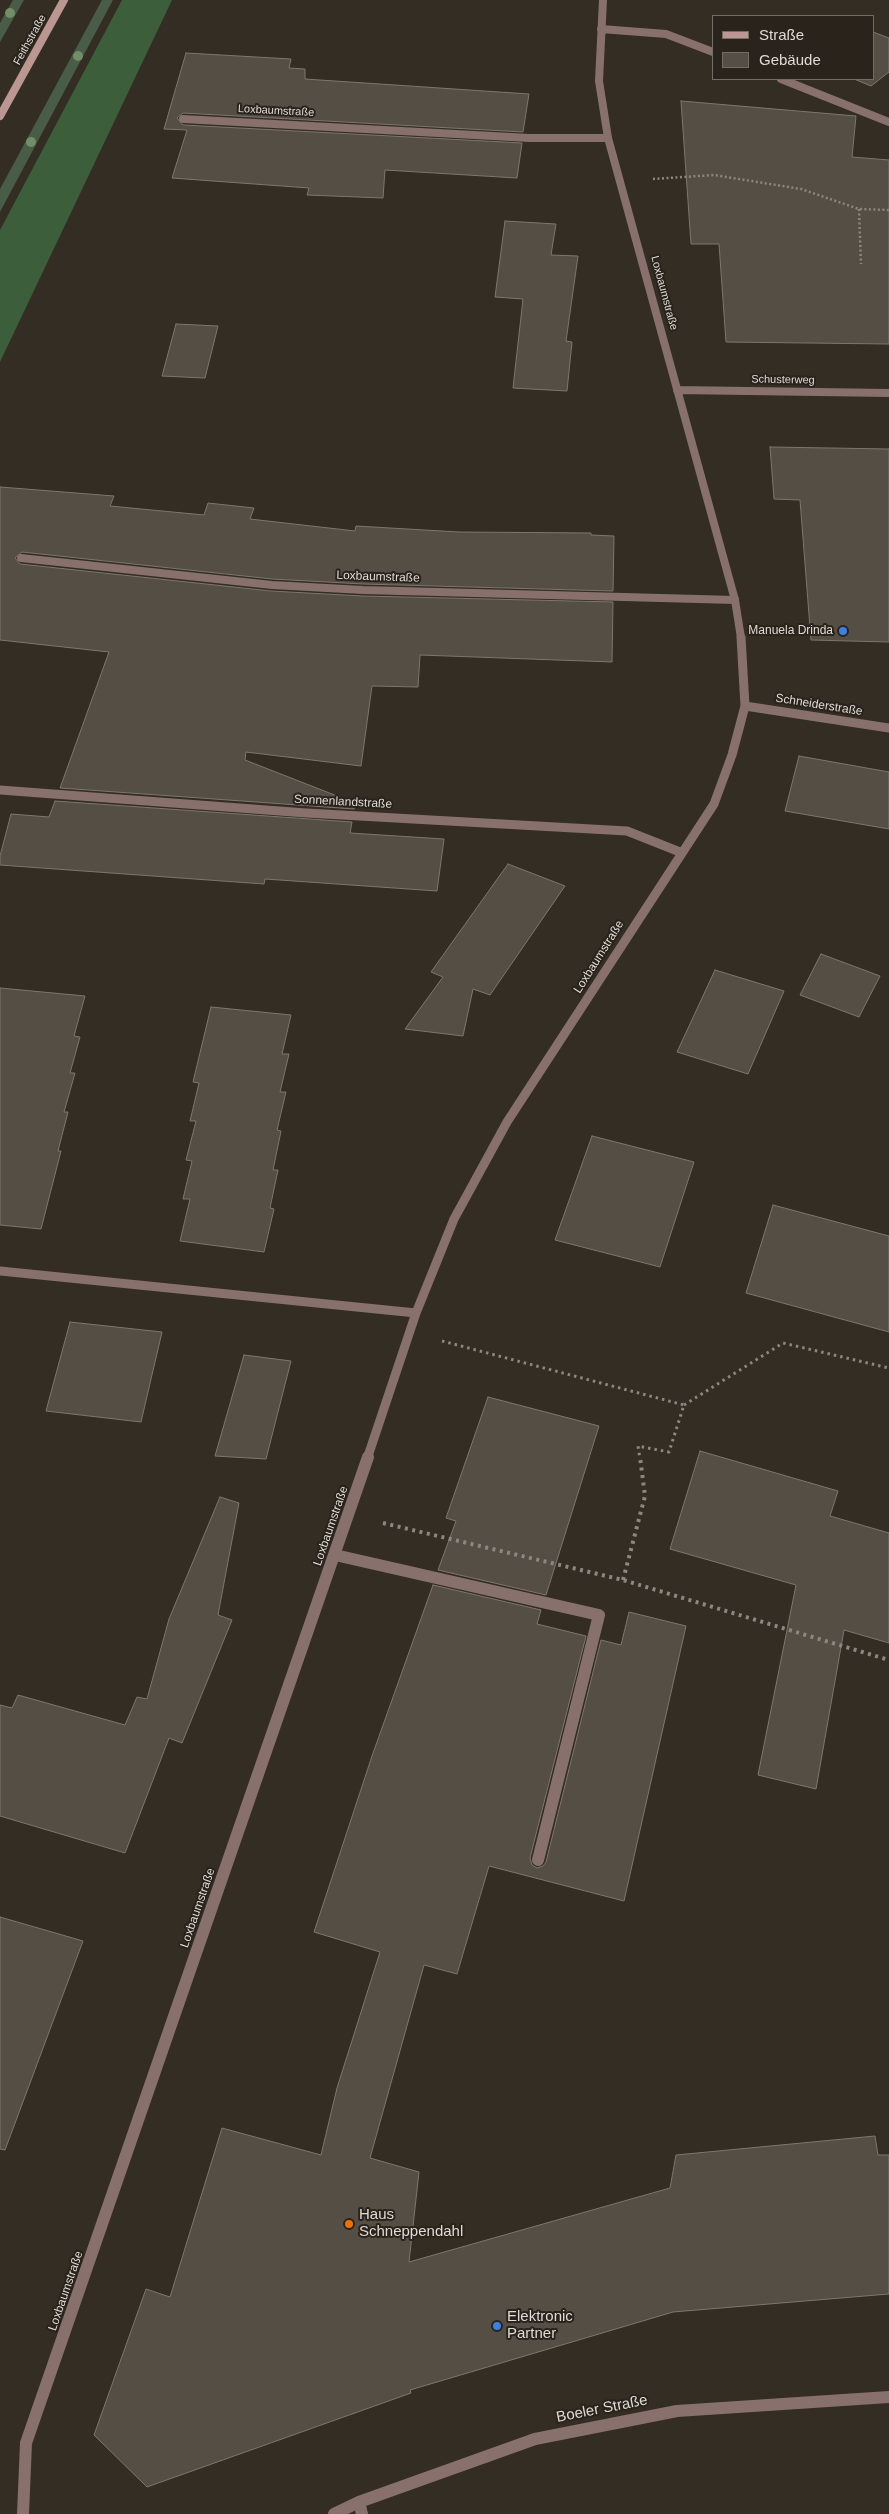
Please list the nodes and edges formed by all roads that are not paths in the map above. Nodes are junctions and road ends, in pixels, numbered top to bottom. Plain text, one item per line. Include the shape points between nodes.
1 (64, 0) edge
2 (603, 0) edge
3 (602, 29) junction
4 (712, 52) edge
5 (784, 80) edge
6 (0, 116) edge
7 (183, 119) dead end
8 (889, 122) edge
9 (608, 138) junction
10 (677, 390) junction
11 (889, 393) edge
12 (21, 558) dead end
13 (735, 600) junction
14 (744, 706) junction
15 (889, 728) edge
16 (0, 790) edge
17 (680, 852) junction
18 (0, 1271) edge
19 (416, 1313) junction
20 (335, 1555) junction
21 (538, 1860) dead end
22 (889, 2397) edge
23 (361, 2508) edge
24 (23, 2514) edge
25 (334, 2514) edge

1 - 6 main road, Feithstraße
2 - 3 street, Loxbaumstraße
3 - 4 street via 666,34
3 - 9 street, Loxbaumstraße via 599,81
5 - 8 street
7 - 9 street, Loxbaumstraße via 529,138
9 - 10 street, Loxbaumstraße
10 - 11 street, Schusterweg
10 - 13 street, Loxbaumstraße
12 - 13 street, Loxbaumstraße via 272,584 372,590
13 - 14 street, Loxbaumstraße via 742,644
14 - 15 street, Schneiderstraße
14 - 17 street, Loxbaumstraße via 732,755 714,804
16 - 17 street, Sonnenlandstraße via 306,813 627,831
17 - 19 street, Loxbaumstraße via 507,1122 454,1219
18 - 19 street
19 - 20 street, Loxbaumstraße
20 - 21 street via 599,1615
20 - 24 street, Loxbaumstraße via 26,2443
22 - 23 street, Boeler Straße via 668,2413 536,2440
23 - 25 street, Boeler Straße

